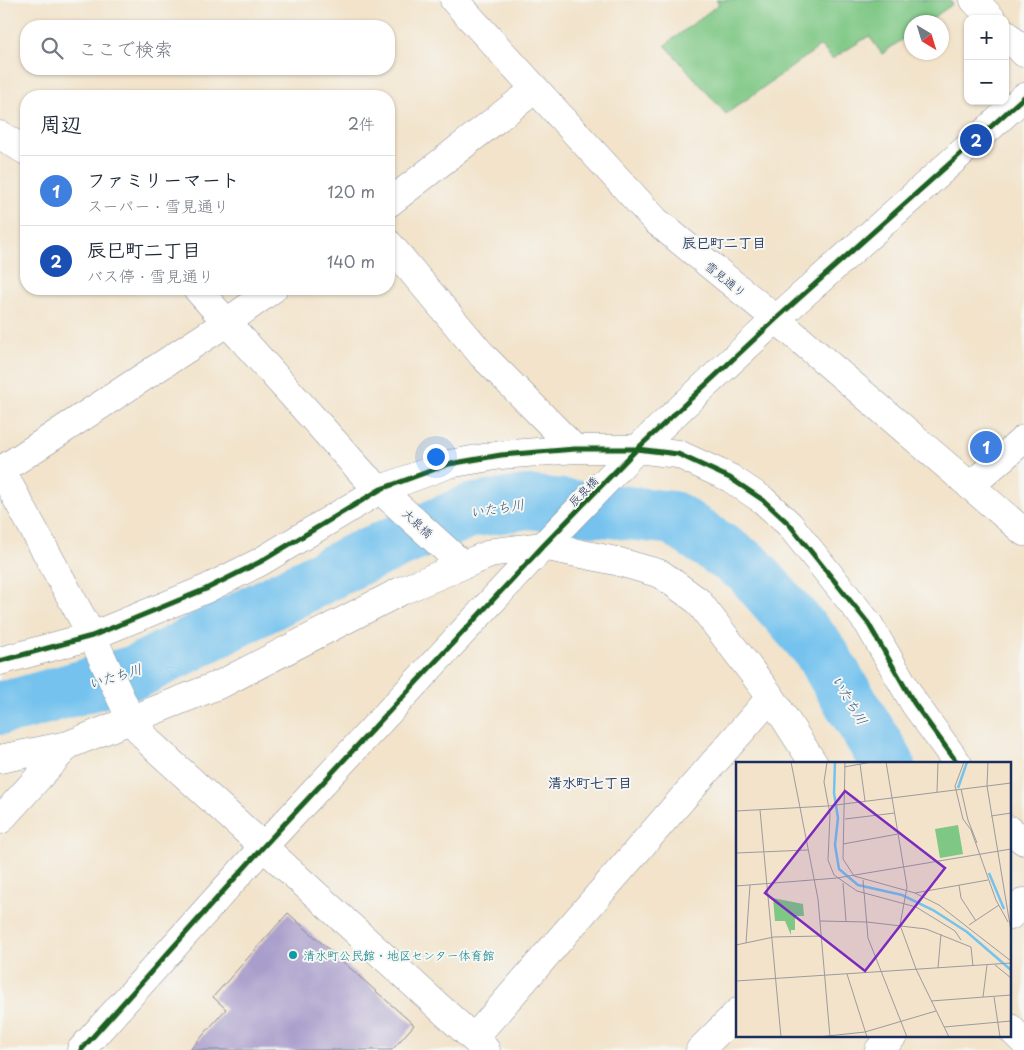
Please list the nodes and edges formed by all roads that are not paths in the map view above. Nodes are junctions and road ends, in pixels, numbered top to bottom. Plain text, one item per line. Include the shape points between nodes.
1 (455, 0) edge
2 (974, 0) edge
3 (988, 15) edge
4 (1009, 37) edge
5 (1024, 53) edge
6 (534, 90) junction
7 (1024, 97) edge
8 (0, 135) edge
9 (20, 148) edge
10 (395, 198) edge
11 (395, 251) edge
12 (202, 295) edge
13 (264, 295) edge
14 (776, 319) junction
15 (226, 322) junction
16 (1024, 439) edge
17 (575, 449) junction
18 (637, 449) junction
19 (1, 469) edge
20 (970, 486) junction
21 (382, 489) junction
22 (1024, 532) edge
23 (543, 546) junction
24 (459, 561) junction
25 (92, 636) junction
26 (0, 661) edge
27 (771, 697) junction
28 (128, 713) junction
29 (68, 745) junction
30 (0, 759) edge
31 (813, 762) edge
32 (957, 762) edge
33 (0, 820) edge
34 (1012, 832) edge
35 (1024, 841) edge
36 (264, 847) junction
37 (1024, 902) edge
38 (1012, 914) edge
39 (736, 1014) edge
40 (1012, 1030) edge
41 (891, 1038) edge
42 (1024, 1042) edge
43 (480, 1044) edge
44 (81, 1050) edge
45 (700, 1050) edge
46 (879, 1050) edge

1 - 6 street, 雪見通り
2 - 3 street
4 - 5 street
6 - 10 street
6 - 14 street, 雪見通り via 656,221
7 - 14 street, 辰泉橋
8 - 9 street
11 - 17 street via 483,356
12 - 15 street, 大泉橋
13 - 15 street
14 - 18 street, 辰泉橋
14 - 20 street, 雪見通り
15 - 19 street
15 - 21 street, 大泉橋 via 365,476
16 - 20 street
17 - 18 street
17 - 21 street via 501,455 449,464
18 - 23 street, 辰泉橋
18 - 32 street via 678,454 730,478 763,500 789,524 868,623 914,703
19 - 25 street
20 - 22 street, 雪見通り
21 - 24 street, 大泉橋
21 - 25 street via 260,562 214,585
23 - 24 street via 495,552
23 - 27 street via 661,574 698,601
23 - 36 street, 辰泉橋
24 - 28 street via 223,683
25 - 26 street
25 - 28 street
27 - 31 street
27 - 43 street
28 - 29 street
28 - 36 street via 151,744
29 - 30 street
29 - 33 street
34 - 35 street
36 - 43 street
36 - 44 street, 辰泉橋
37 - 38 street
39 - 45 street
40 - 42 street
41 - 46 street

